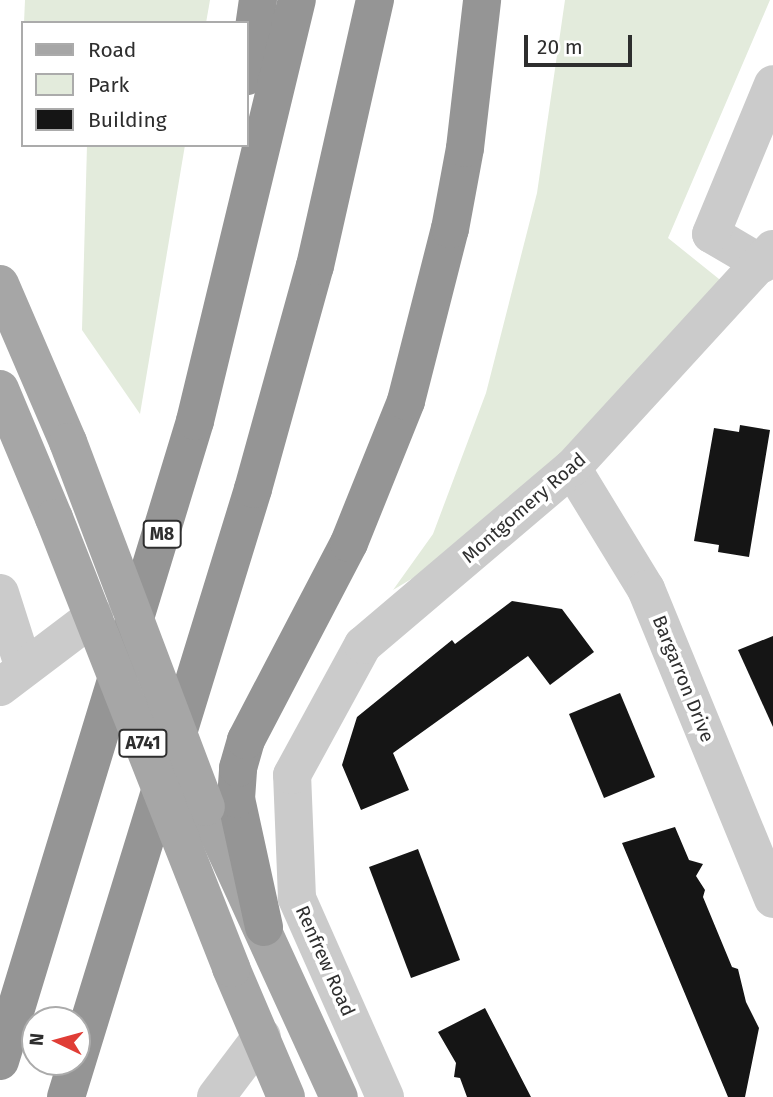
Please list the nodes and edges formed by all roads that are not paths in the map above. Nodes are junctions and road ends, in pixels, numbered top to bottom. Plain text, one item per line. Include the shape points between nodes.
1 (258, 0) edge
2 (297, 0) edge
3 (375, 0) edge
4 (482, 0) edge
5 (248, 69) edge
6 (773, 84) edge
7 (236, 147) edge
8 (767, 257) edge
9 (0, 284) edge
10 (0, 389) edge
11 (195, 421) junction
12 (572, 468) junction
13 (0, 593) edge
14 (94, 616) junction
15 (12, 678) edge
16 (292, 775) joint
17 (773, 899) edge
18 (264, 927) junction
19 (262, 1035) junction
20 (0, 1060) edge
21 (66, 1097) edge
22 (216, 1097) edge
23 (286, 1097) edge
24 (339, 1097) edge
25 (385, 1097) edge

1 - 5 highway
2 - 11 highway, M8
3 - 21 highway via 315,266 253,489
4 - 18 highway via 465,148 450,229 406,401 349,543 246,740 238,768 236,799
6 - 8 street via 711,234
7 - 11 highway
8 - 12 street, Montgomery Road
9 - 18 main road, A741, bridge via 68,442 206,807
10 - 14 main road, A741, bridge
11 - 20 highway, M8
12 - 16 street, Montgomery Road via 363,645
12 - 17 street, Bargarron Drive via 646,589
13 - 15 street
14 - 15 street
14 - 19 main road, A741, bridge via 231,968
16 - 25 street, Renfrew Road via 297,898
18 - 24 main road, A741
19 - 22 street
19 - 23 main road, A741

